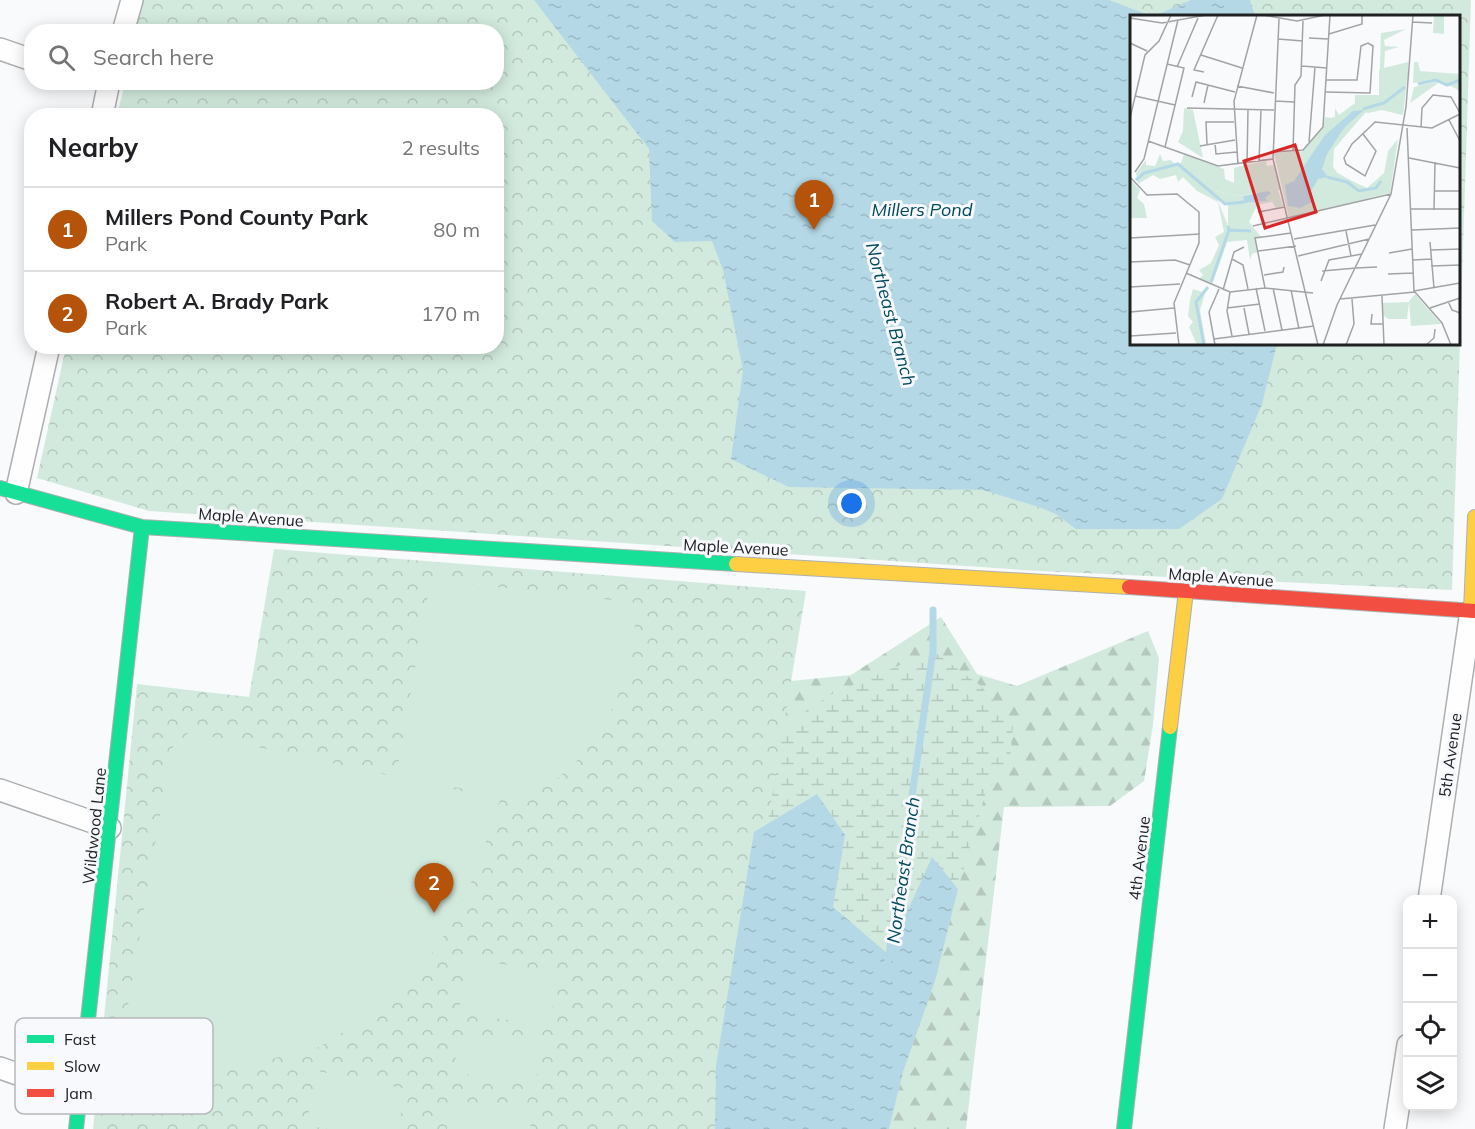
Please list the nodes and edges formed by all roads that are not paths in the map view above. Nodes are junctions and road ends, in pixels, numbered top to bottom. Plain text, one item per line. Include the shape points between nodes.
1 (132, 0) edge
2 (125, 24) edge
3 (0, 49) edge
4 (24, 57) edge
5 (105, 90) edge
6 (103, 108) edge
7 (47, 354) edge
8 (8, 490) edge
9 (1475, 517) edge
10 (142, 527) junction
11 (1186, 591) junction
12 (1473, 611) edge
13 (0, 790) edge
14 (110, 828) junction
15 (1430, 895) edge
16 (89, 1018) edge
17 (1405, 1057) edge
18 (0, 1068) edge
19 (15, 1073) edge
20 (78, 1114) edge
21 (76, 1129) edge
22 (1124, 1129) edge
23 (1395, 1129) edge

1 - 2 street
3 - 4 street
5 - 6 street
7 - 8 street
8 - 10 main road, Maple Avenue
9 - 12 main road
10 - 11 main road, Maple Avenue
10 - 14 main road, Wildwood Lane
11 - 12 main road, Maple Avenue
11 - 22 main road, 4th Avenue
12 - 15 street, 5th Avenue
13 - 14 street
14 - 16 main road, Wildwood Lane
17 - 23 street
18 - 19 street
20 - 21 main road, Wildwood Lane

